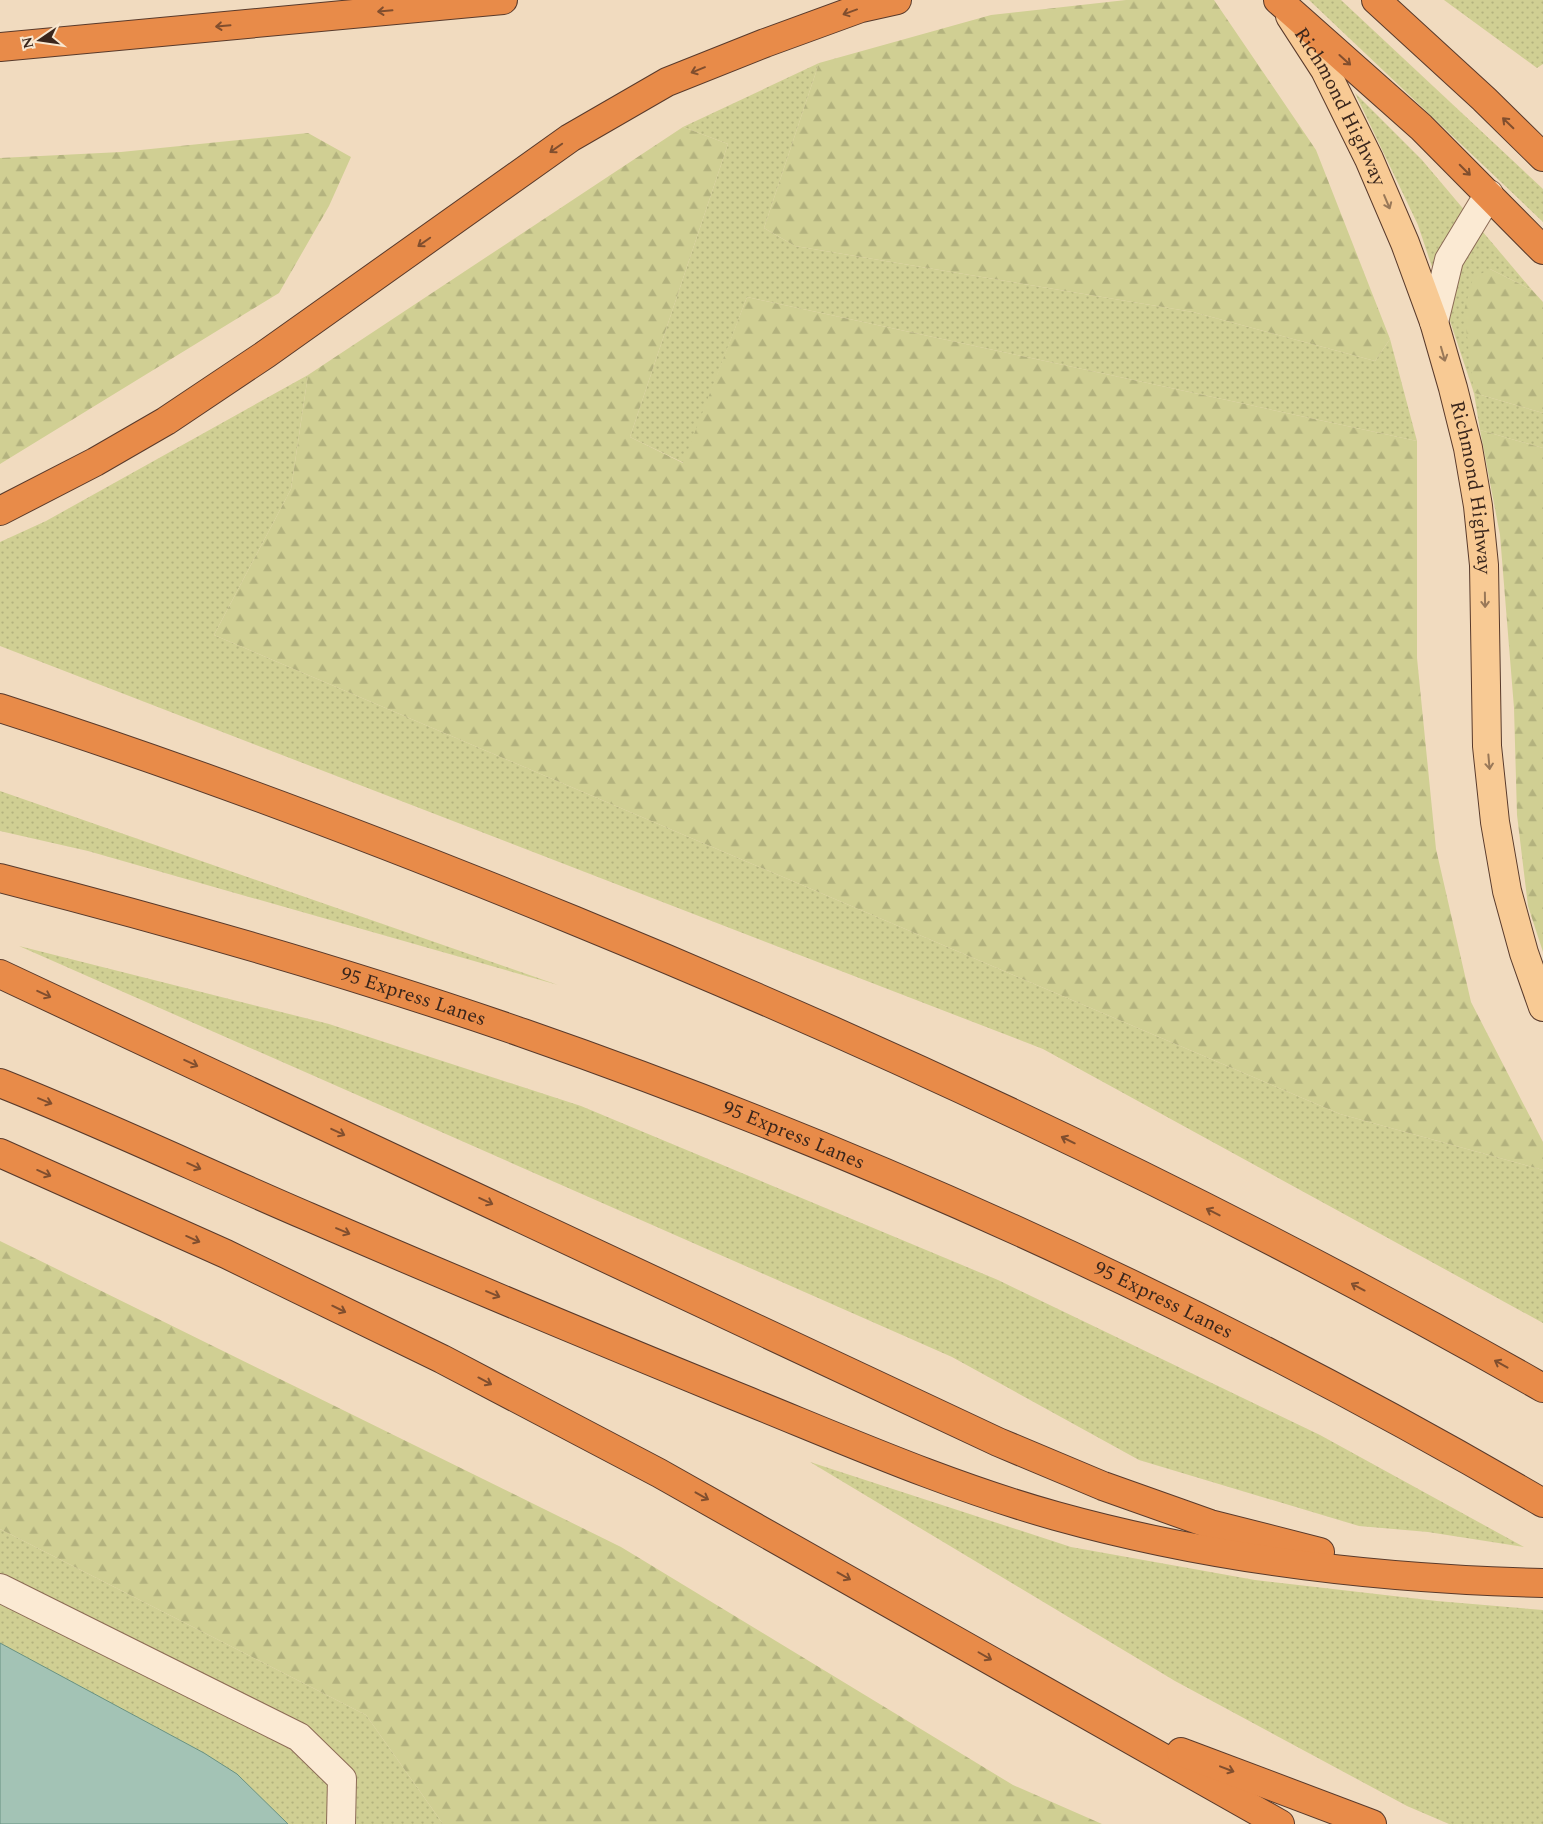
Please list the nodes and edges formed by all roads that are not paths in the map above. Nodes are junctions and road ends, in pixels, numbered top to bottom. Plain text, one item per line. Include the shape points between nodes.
1 (503, 0) edge
2 (897, 0) edge
3 (1376, 0) edge
4 (1280, 2) edge
5 (0, 47) edge
6 (1543, 157) edge
7 (1489, 194) junction
8 (1543, 250) edge
9 (1434, 322) junction
10 (0, 511) edge
11 (0, 708) edge
12 (0, 878) edge
13 (0, 974) edge
14 (1543, 1007) edge
15 (0, 1083) edge
16 (0, 1153) edge
17 (1543, 1388) edge
18 (1541, 1502) edge
19 (1494, 1582) junction
20 (1543, 1583) edge
21 (0, 1588) edge
22 (1100, 1721) junction
23 (341, 1824) edge
24 (1280, 1824) edge
25 (1372, 1824) edge

1 -> 5 highway
2 -> 10 highway via 861,8 666,82 570,138 166,421
6 -> 3 highway
4 -> 7 highway via 1421,127
4 -> 9 main road, Richmond Highway via 1325,70 1369,159
7 - 8 highway
7 - 9 lane via 1449,260
9 -> 14 main road, Richmond Highway via 1466,440 1478,506 1484,565 1487,746 1494,822 1507,891
17 -> 11 highway via 1345,1280 1162,1186 909,1065 693,969 472,879 245,793
12 - 18 highway, 95 Express Lanes via 156,918 314,964 523,1033 757,1120 1004,1224 1163,1299 1315,1376
13 -> 19 highway via 998,1442 1103,1486 1210,1524 1326,1553
15 -> 19 highway via 629,1352 894,1462 971,1490 1152,1539 1247,1557 1367,1574
16 -> 22 highway via 226,1254 442,1359 660,1473
19 - 20 highway
21 - 23 lane via 299,1737 342,1779
22 - 24 highway
22 -> 25 highway

